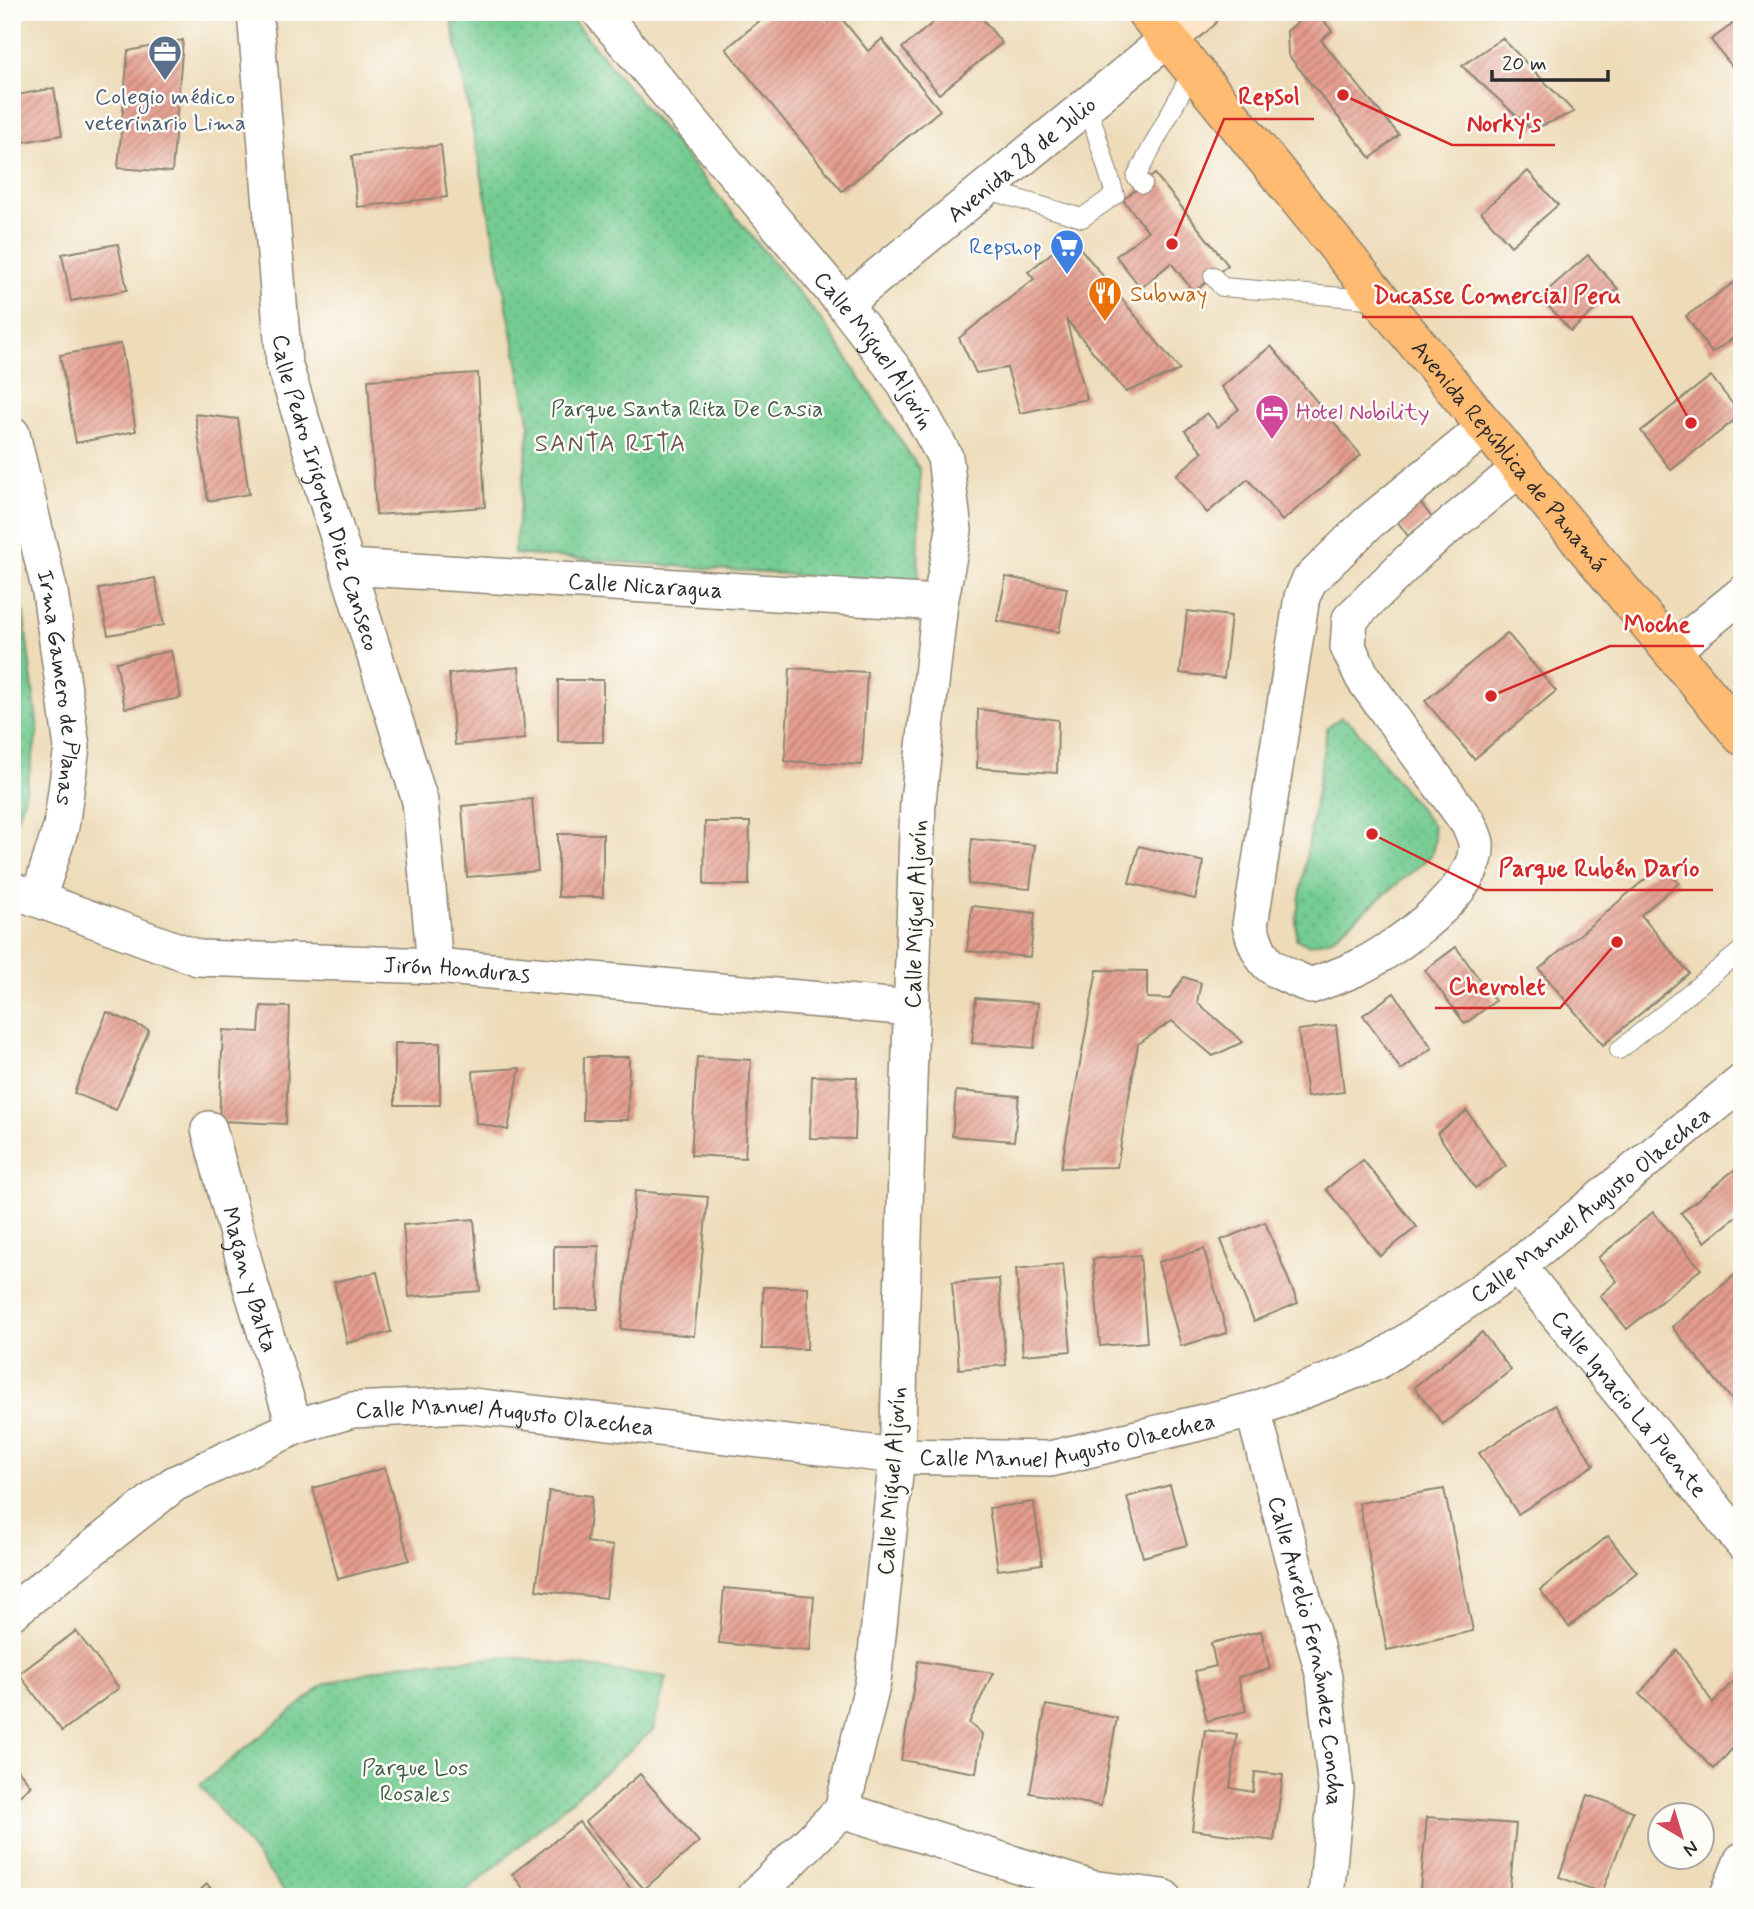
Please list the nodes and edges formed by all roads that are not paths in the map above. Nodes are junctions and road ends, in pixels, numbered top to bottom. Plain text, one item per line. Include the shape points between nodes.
1 (255, 12) edge
2 (600, 12) edge
3 (1199, 12) edge
4 (1157, 26) edge
5 (1193, 70) junction
6 (1087, 103) junction
7 (985, 189) junction
8 (1115, 195) junction
9 (1213, 276) dead end
10 (1381, 300) junction
11 (844, 304) junction
12 (1487, 426) junction
13 (12, 434) edge
14 (1520, 468) junction
15 (348, 567) junction
16 (1309, 581) junction
17 (1742, 594) edge
18 (940, 603) junction
19 (1350, 619) junction
20 (1672, 651) junction
21 (1742, 736) edge
22 (25, 894) edge
23 (1742, 950) edge
24 (435, 966) junction
25 (912, 1008) junction
26 (1619, 1049) dead end
27 (1742, 1082) edge
28 (209, 1129) dead end
29 (1518, 1266) junction
30 (1253, 1410) junction
31 (295, 1427) junction
32 (897, 1457) junction
33 (1742, 1542) edge
34 (12, 1612) edge
35 (842, 1810) junction
36 (1742, 1860) edge
37 (754, 1897) edge
38 (1163, 1897) edge
39 (1326, 1897) edge
40 (1727, 1897) edge

1 - 15 street, Calle Pedro Irigoyen Diez Canseco via 284,363
2 - 11 street, Calle Miguel Aljovín
3 - 4 main road, Avenida 28 de Julio
4 - 5 main road, Avenida República de Panamá
4 - 6 street, Avenida 28 de Julio
5 - 8 lane via 1139,181
5 - 10 main road, Avenida República de Panamá
6 - 7 street, Avenida 28 de Julio
6 - 8 lane
7 - 8 lane via 1082,218
7 - 11 street, Avenida 28 de Julio
9 - 10 lane via 1222,287
10 - 12 main road, Avenida República de Panamá
11 - 18 street, Calle Miguel Aljovín via 903,381 944,457 954,530
12 - 14 main road, Avenida República de Panamá
12 - 16 street via 1368,523
13 - 22 street, Irma Gamero de Planas via 50,592 72,747 61,827
14 - 19 street via 1421,549
14 - 20 main road, Avenida República de Panamá
15 - 18 street, Calle Nicaragua
15 - 24 street, Calle Pedro Irigoyen Diez Canseco via 420,801
16 - 19 street
16 - 19 street via 1302,597 1250,925 1268,966 1311,985 1356,969 1399,943 1448,902 1474,864 1476,843 1468,823 1363,677 1348,647
17 - 20 street
18 - 25 street, Calle Miguel Aljovín via 918,801
20 - 21 main road, Avenida República de Panamá
22 - 24 street, Jirón Honduras via 198,958
23 - 26 lane
24 - 25 street, Jirón Honduras
25 - 32 street, Calle Miguel Aljovín
27 - 29 street, Calle Manuel Augusto Olaechea
28 - 31 street, Magan y Balta
29 - 30 street, Calle Manuel Augusto Olaechea via 1375,1363
29 - 33 street, Calle Ignacio La Puente
30 - 32 street, Calle Manuel Augusto Olaechea via 1051,1459
30 - 39 street, Calle Aurelio Fernández Concha via 1324,1677 1336,1790
31 - 32 street, Calle Manuel Augusto Olaechea via 352,1410 464,1405
31 - 34 street, Calle Manuel Augusto Olaechea via 174,1484
32 - 35 street, Calle Miguel Aljovín via 873,1682
35 - 37 street
35 - 38 street via 1091,1888
36 - 40 street

